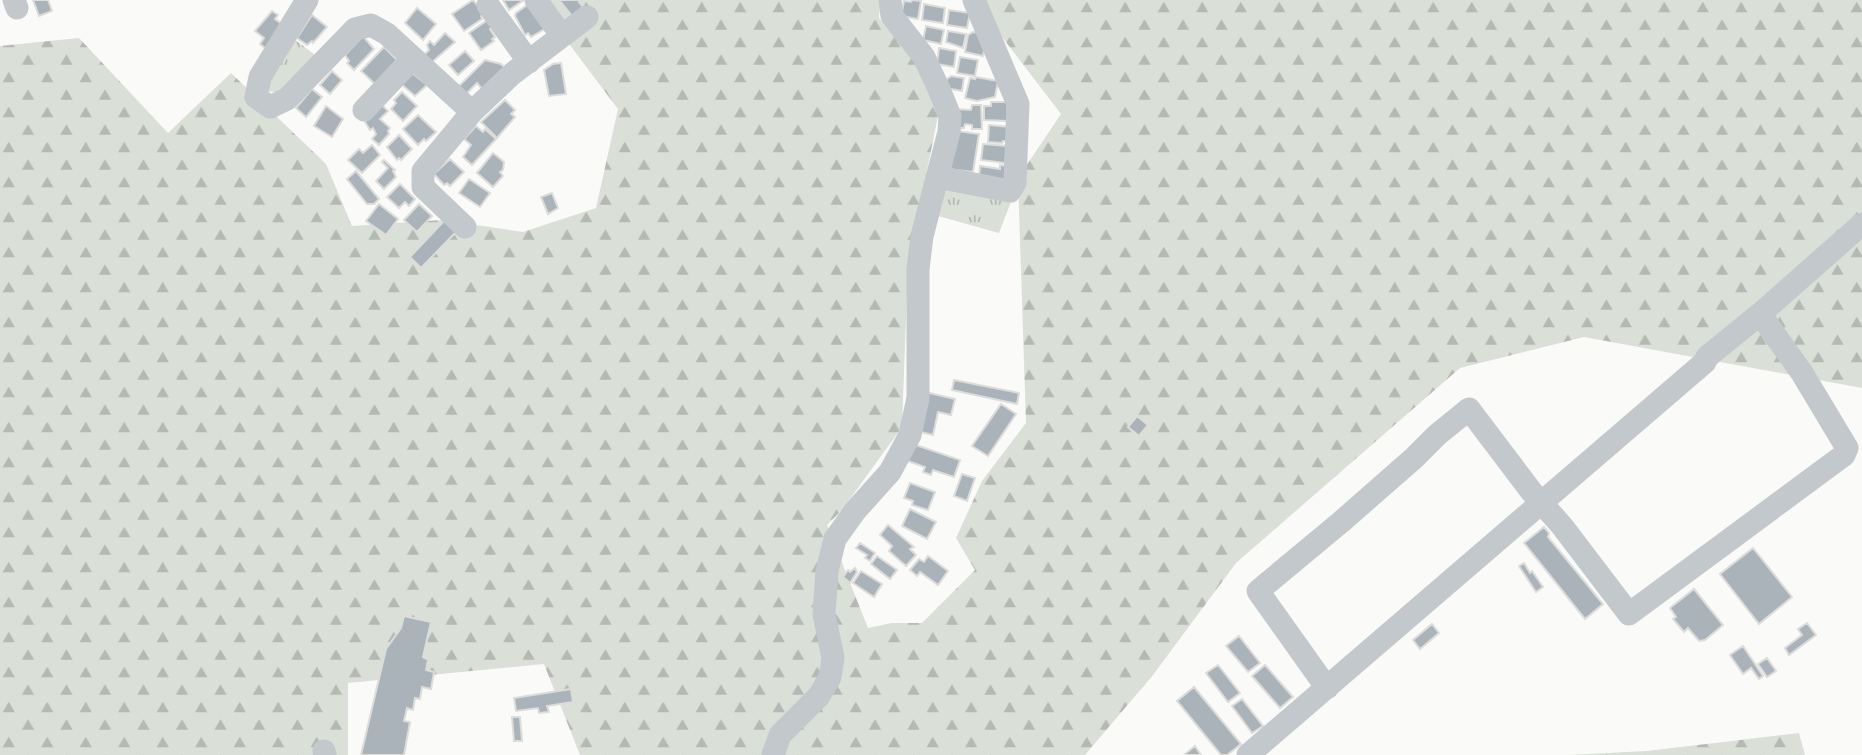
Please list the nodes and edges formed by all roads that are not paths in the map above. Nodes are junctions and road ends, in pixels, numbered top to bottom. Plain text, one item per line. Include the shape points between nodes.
1 (307, 0) edge
2 (536, 0) edge
3 (890, 0) edge
4 (974, 0) edge
5 (488, 5) dead end
6 (587, 17) dead end
7 (562, 36) junction
8 (412, 59) junction
9 (528, 62) junction
10 (364, 110) dead end
11 (472, 113) junction
12 (937, 177) junction
13 (1862, 223) edge
14 (465, 227) dead end
15 (1760, 314) junction
16 (1541, 503) junction
17 (1327, 688) junction
18 (773, 755) edge
19 (1248, 755) edge

1 - 8 street via 260,77 256,97 270,107 287,99 355,29 371,26 387,34
2 - 7 street
3 - 12 street via 892,16 924,57 950,116
4 - 12 street via 1018,104 1015,183 1010,191
5 - 9 street
6 - 7 street
7 - 9 street
8 - 10 street
8 - 11 street
9 - 11 street
11 - 14 street via 423,171 423,187
12 - 18 street via 918,269 918,398 910,435 890,472 835,539 824,614 833,658 830,677 780,736
13 - 15 street
15 - 16 street
15 - 16 street via 1847,448 1844,455 1629,614
16 - 17 street
16 - 17 street via 1469,409 1437,435 1258,591
17 - 19 street

